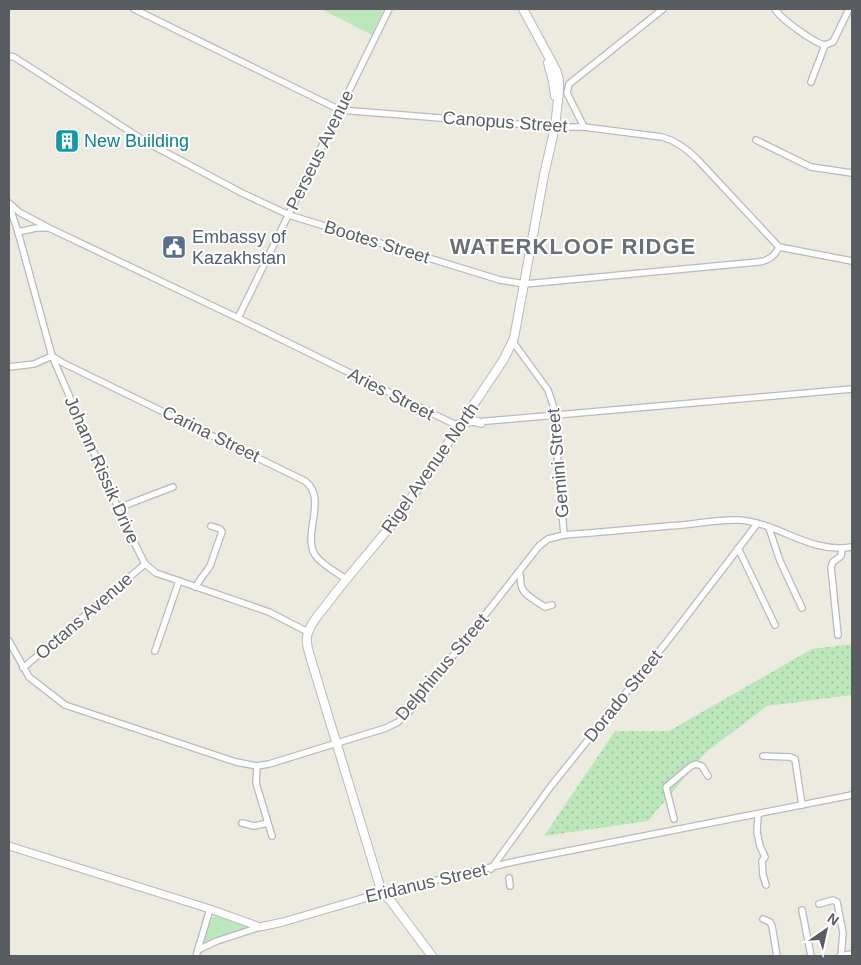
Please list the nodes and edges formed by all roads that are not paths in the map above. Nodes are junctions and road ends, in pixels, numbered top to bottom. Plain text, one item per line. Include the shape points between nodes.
1 (134, 9) edge
2 (389, 9) edge
3 (520, 9) edge
4 (524, 9) edge
5 (663, 9) edge
6 (775, 9) edge
7 (849, 9) edge
8 (826, 46) junction
9 (9, 56) edge
10 (811, 82) dead end
11 (340, 110) junction
12 (552, 126) junction
13 (584, 127) junction
14 (756, 140) dead end
15 (852, 173) edge
16 (9, 204) edge
17 (289, 215) junction
18 (49, 228) junction
19 (18, 232) junction
20 (779, 247) junction
21 (852, 261) edge
22 (525, 284) junction
23 (238, 318) junction
24 (512, 342) junction
25 (52, 356) junction
26 (9, 367) edge
27 (852, 389) edge
28 (470, 409) junction
29 (554, 416) junction
30 (481, 423) junction
31 (460, 425) junction
32 (173, 487) dead end
33 (118, 508) junction
34 (757, 524) junction
35 (211, 526) dead end
36 (769, 528) junction
37 (564, 535) junction
38 (852, 547) edge
39 (738, 548) junction
40 (842, 549) junction
41 (145, 564) junction
42 (519, 572) junction
43 (346, 579) junction
44 (179, 581) junction
45 (195, 587) junction
46 (552, 605) dead end
47 (802, 608) dead end
48 (775, 625) dead end
49 (308, 632) junction
50 (838, 635) dead end
51 (9, 641) edge
52 (155, 651) dead end
53 (23, 668) junction
54 (337, 744) junction
55 (763, 756) dead end
56 (257, 766) junction
57 (708, 776) dead end
58 (852, 795) edge
59 (802, 805) junction
60 (758, 815) junction
61 (242, 823) dead end
62 (268, 823) junction
63 (677, 830) junction
64 (272, 836) dead end
65 (9, 846) edge
66 (491, 868) junction
67 (509, 878) dead end
68 (766, 885) dead end
69 (510, 886) dead end
70 (382, 893) junction
71 (819, 904) dead end
72 (210, 909) junction
73 (802, 910) dead end
74 (763, 919) dead end
75 (260, 927) junction
76 (197, 953) edge
77 (852, 954) edge
78 (432, 956) edge
79 (777, 956) edge
80 (811, 956) edge
81 (840, 956) edge

1 - 11 street, Canopus Street
2 - 11 street, Perseus Avenue
3 - 12 main road, Rigel Avenue North via 551,72 555,95
4 - 12 main road, Rigel Avenue North via 559,80
5 - 13 street via 569,84 567,92
6 - 8 street via 815,42
7 - 8 street via 833,42
8 - 10 street
9 - 17 street, Bootes Street via 148,143
11 - 12 street, Canopus Street
11 - 17 street, Perseus Avenue
12 - 13 street, Canopus Street
12 - 22 main road, Rigel Avenue North
13 - 20 street, Canopus Street via 662,137 679,144
14 - 15 street via 811,167
16 - 18 street, Aries Street
16 - 19 street, Johann Rissik Drive
17 - 22 street, Bootes Street via 500,280
17 - 23 street, Perseus Avenue
18 - 19 street
18 - 23 street, Aries Street
19 - 25 street, Johann Rissik Drive
20 - 21 street
20 - 22 street, Bootes Street via 764,262
22 - 24 main road, Rigel Avenue North
23 - 31 street, Aries Street via 447,422
24 - 28 main road, Rigel Avenue North
24 - 29 street, Gemini Street via 548,390
25 - 26 street via 34,364
25 - 33 street, Johann Rissik Drive
25 - 43 street, Carina Street via 305,480 315,497 312,542 315,554
27 - 29 street, Aries Street
28 - 30 main road via 471,420
28 - 31 main road, Rigel Avenue North
29 - 30 street, Aries Street
29 - 37 street, Gemini Street
30 - 31 street, Aries Street
31 - 43 main road, Rigel Avenue North via 394,523
32 - 33 street
33 - 41 street, Johann Rissik Drive
34 - 36 street, Delphinus Street
34 - 37 street, Delphinus Street via 731,520
34 - 39 street, Dorado Street
35 - 45 street via 222,532 210,566
36 - 40 street, Delphinus Street via 812,545
36 - 47 street
37 - 42 street, Delphinus Street via 548,539 538,546
38 - 40 street, Delphinus Street
39 - 48 street
39 - 66 street, Dorado Street via 551,786
40 - 50 street via 839,558 831,564
41 - 44 street, Johann Rissik Drive via 156,573
41 - 53 street, Octans Avenue
42 - 46 street via 520,585 525,592 545,607
42 - 54 street, Delphinus Street via 404,718 392,726
43 - 49 main road, Rigel Avenue North
44 - 45 street, Johann Rissik Drive
44 - 52 street
45 - 49 street, Johann Rissik Drive via 269,612
49 - 54 main road via 310,656
51 - 53 street, Delphinus Street
53 - 56 street, Delphinus Street via 33,681 73,708
54 - 56 street, Delphinus Street
54 - 70 main road
55 - 59 street via 795,759
56 - 62 street via 256,784
57 - 63 street via 702,766 696,764 667,786
58 - 59 street, Eridanus Street
59 - 60 street, Eridanus Street
60 - 63 street, Eridanus Street
60 - 68 street via 757,832 765,857 762,861
61 - 62 street via 254,826
62 - 64 street
63 - 66 street, Eridanus Street
65 - 72 street
66 - 70 street, Eridanus Street
67 - 69 street
70 - 75 street, Eridanus Street
70 - 78 main road
71 - 81 street via 837,902 843,933
72 - 75 street
72 - 76 street
73 - 80 street
74 - 79 street via 772,926
75 - 76 street via 218,941
77 - 81 street

